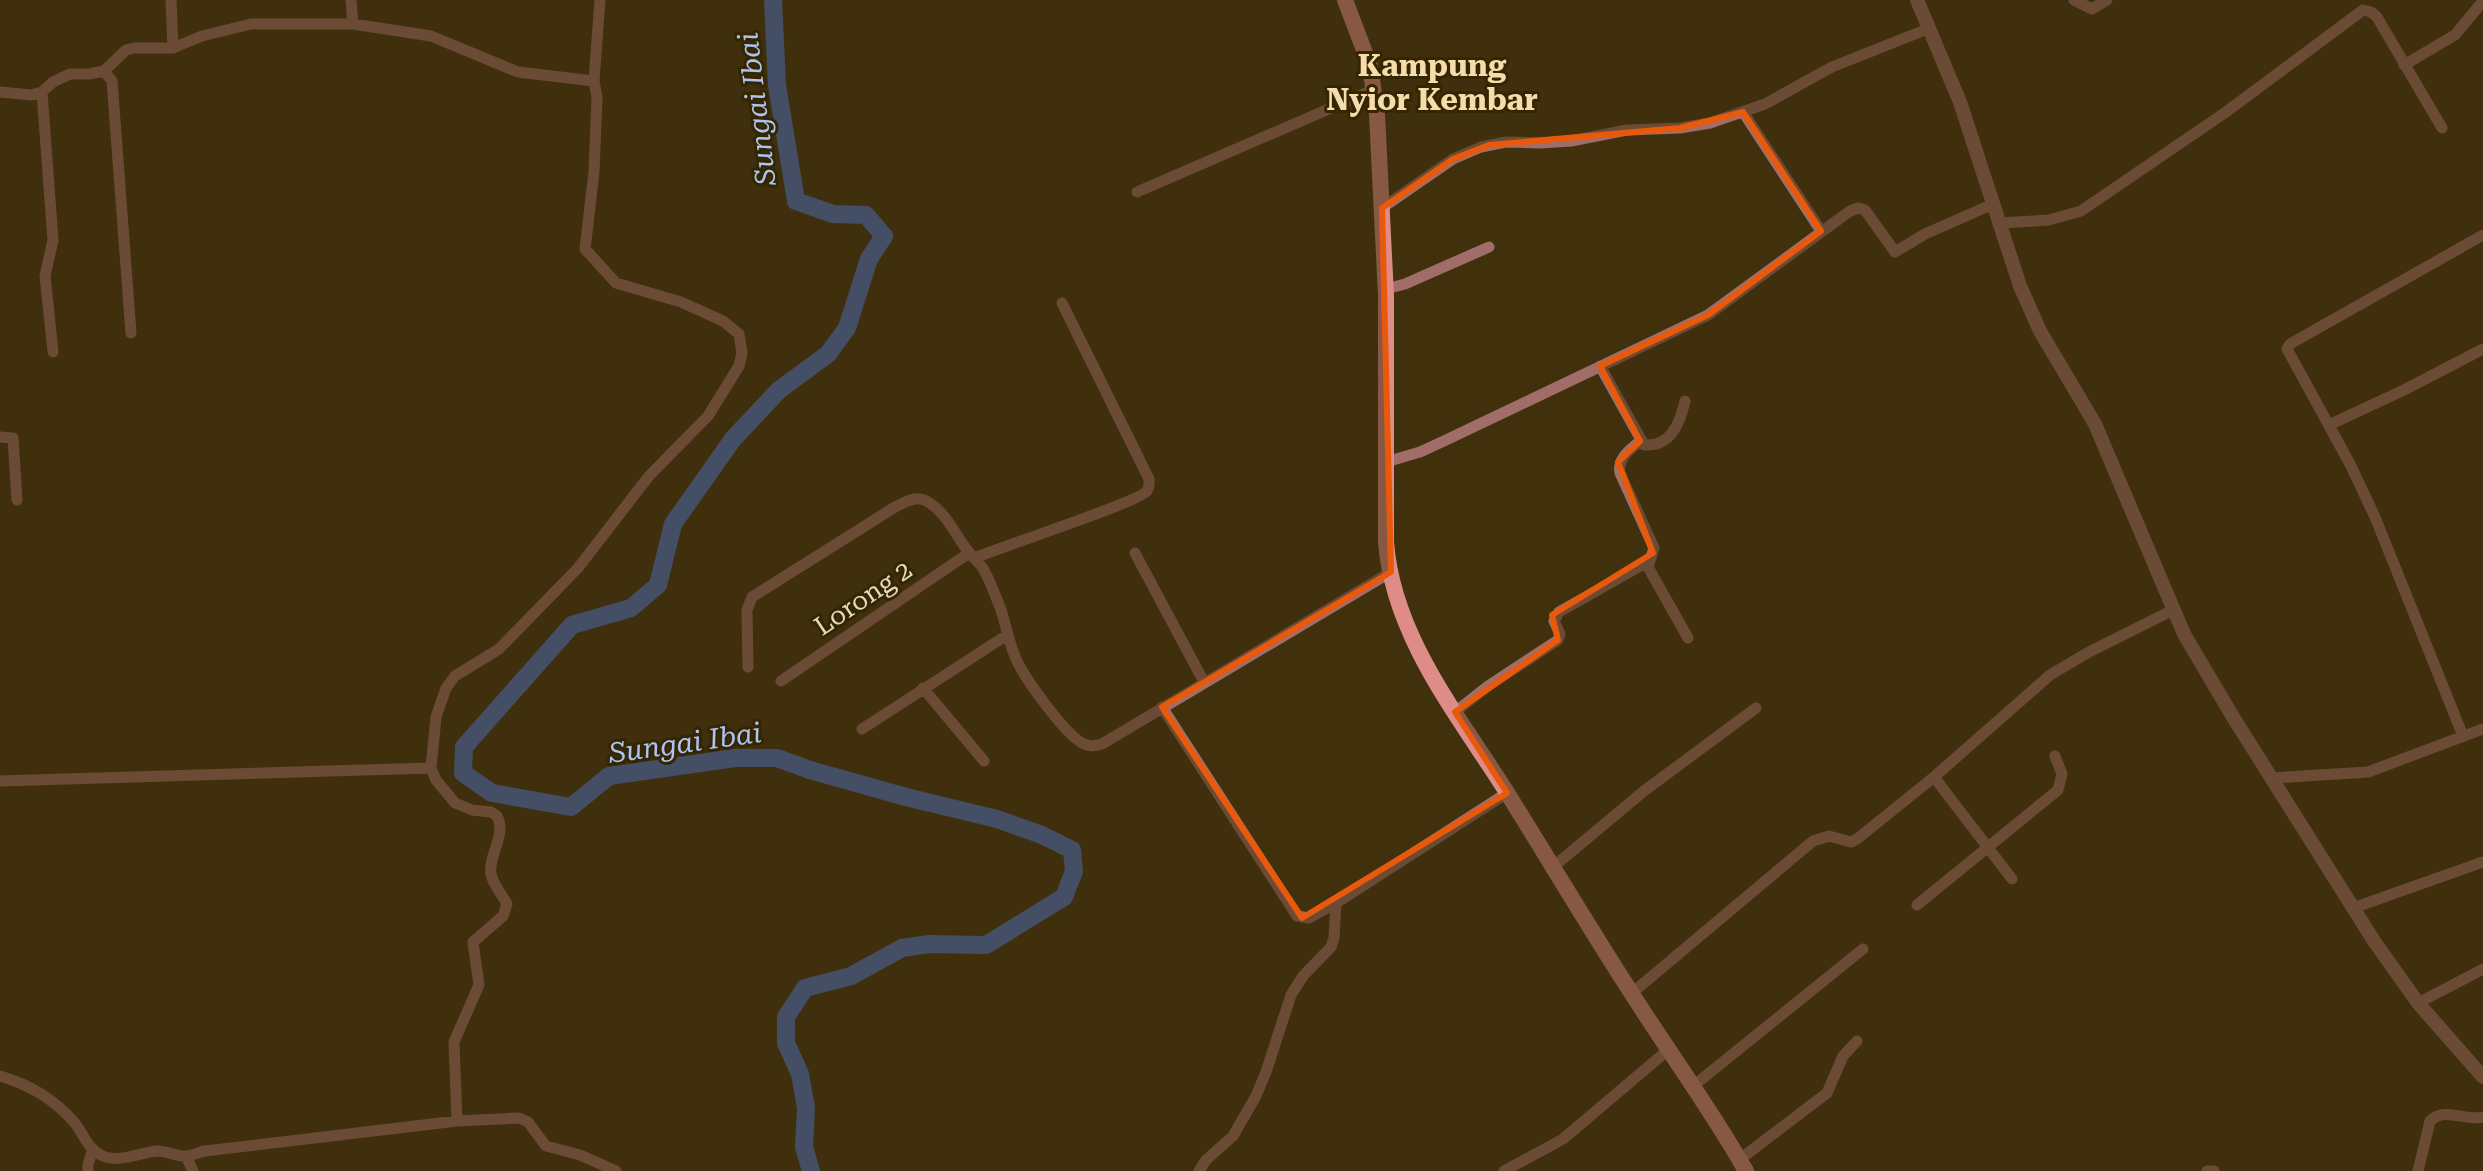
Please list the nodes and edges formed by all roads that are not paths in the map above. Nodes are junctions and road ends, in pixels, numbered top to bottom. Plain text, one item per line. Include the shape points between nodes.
1 (171, 0) edge
2 (351, 0) edge
3 (600, 0) edge
4 (1345, 0) edge
5 (1917, 0) edge
6 (2074, 0) edge
7 (2107, 0) edge
8 (2483, 1) edge
9 (353, 24) junction
10 (1930, 28) junction
11 (173, 48) junction
12 (2404, 65) junction
13 (104, 71) junction
14 (594, 81) junction
15 (1375, 89) junction
16 (0, 92) edge
17 (42, 92) junction
18 (1743, 112) junction
19 (2442, 128) dead end
20 (1137, 192) dead end
21 (1993, 204) junction
22 (1382, 208) junction
23 (1999, 223) junction
24 (1821, 231) junction
25 (2483, 235) edge
26 (1489, 247) dead end
27 (1386, 289) junction
28 (1062, 303) dead end
29 (131, 333) dead end
30 (2483, 349) edge
31 (53, 352) dead end
32 (1600, 366) junction
33 (1685, 401) dead end
34 (2329, 425) junction
35 (0, 437) edge
36 (1640, 441) junction
37 (1386, 462) junction
38 (17, 500) dead end
39 (1135, 553) dead end
40 (972, 555) junction
41 (1649, 561) junction
42 (1391, 572) junction
43 (2173, 610) junction
44 (1007, 635) junction
45 (1688, 638) dead end
46 (748, 667) dead end
47 (781, 681) dead end
48 (1204, 682) junction
49 (923, 688) junction
50 (1162, 707) junction
51 (1756, 708) dead end
52 (1455, 712) junction
53 (862, 729) dead end
54 (2483, 729) edge
55 (2463, 736) junction
56 (2055, 756) dead end
57 (984, 761) dead end
58 (431, 768) junction
59 (1934, 777) junction
60 (2272, 778) junction
61 (0, 781) edge
62 (1507, 793) junction
63 (1988, 847) junction
64 (2483, 862) edge
65 (1553, 867) junction
66 (2012, 879) dead end
67 (1336, 903) junction
68 (1917, 905) dead end
69 (2353, 908) junction
70 (1863, 949) dead end
71 (2483, 969) edge
72 (1632, 993) junction
73 (2418, 1003) junction
74 (1857, 1041) dead end
75 (1668, 1050) junction
76 (0, 1076) edge
77 (2483, 1077) edge
78 (1692, 1087) junction
79 (2483, 1117) edge
80 (457, 1121) junction
81 (93, 1149) junction
82 (186, 1156) junction
83 (1742, 1165) edge
84 (88, 1171) edge
85 (193, 1171) edge
86 (616, 1171) edge
87 (1199, 1171) edge
88 (1504, 1171) edge
89 (2207, 1171) edge
90 (2214, 1171) edge
91 (2418, 1171) edge

1 - 11 street
2 - 9 street
3 - 14 street
4 - 15 main road
5 - 10 street
6 - 7 street via 2092,9
8 - 12 street via 2455,35
9 - 11 street via 251,24
9 - 14 street via 431,36 518,72
10 - 18 street via 1832,67
10 - 21 street
11 - 13 street via 126,50
12 - 19 street
12 - 23 street via 2377,17 2363,10 2081,211 2049,220
13 - 17 street via 70,74
13 - 29 street via 112,81
14 - 58 street via 587,253 612,280 723,321 739,334 739,366 708,416 649,476 578,568 499,649 455,676 439,702
15 - 20 street
15 - 22 main road
16 - 17 street
17 - 31 street via 53,240 45,276
18 - 22 street via 1680,128 1489,145 1453,159
18 - 24 street
21 - 23 street
21 - 24 street via 1895,252 1862,209
22 - 27 main road
23 - 43 street via 2029,309 2095,424
24 - 32 street via 1715,311
25 - 34 street via 2290,344 2287,349
26 - 27 street
27 - 37 main road
28 - 40 street, Lorong 2 via 1149,488 1121,504
30 - 34 street
32 - 36 street
32 - 37 street via 1431,447
33 - 36 street via 1681,420 1669,437 1651,446
34 - 55 street via 2375,517
35 - 38 street via 13,438
36 - 41 street via 1618,465 1654,548
37 - 42 main road
39 - 48 street
40 - 44 street via 983,568
40 - 46 street via 935,508 925,500 908,500 752,597 747,610
40 - 47 street, Lorong 2
41 - 45 street
41 - 52 street via 1559,612 1554,621 1558,640
42 - 48 street
42 - 52 main road via 1411,635
43 - 59 street via 2050,675
43 - 60 street
44 - 49 street
44 - 50 street via 1032,685 1081,743 1102,744
48 - 50 street
49 - 53 street
49 - 57 street
50 - 67 street via 1297,916 1309,918
51 - 65 street
52 - 62 main road
54 - 55 street
55 - 60 street via 2368,772
56 - 63 street via 2062,774 2058,790
58 - 61 street
58 - 80 street via 455,803 491,812 500,822 491,872 507,904 503,916 473,942 479,985 454,1042
59 - 63 street
59 - 72 street via 1851,842 1829,836 1813,841
60 - 69 street
62 - 65 main road
62 - 67 street
63 - 66 street
63 - 68 street
64 - 69 street
65 - 72 main road
67 - 87 street via 1331,947 1291,995 1256,1096 1233,1136
69 - 73 street
70 - 78 street
71 - 73 street
72 - 75 main road
73 - 77 street
74 - 83 street via 1843,1056 1827,1093
75 - 78 main road
75 - 88 street via 1563,1139
76 - 81 street via 46,1097 74,1122
78 - 83 main road
79 - 91 street via 2434,1117
80 - 82 street
80 - 86 street via 524,1119 546,1146
81 - 82 street via 109,1158 154,1151
81 - 84 street
82 - 85 street
89 - 90 street

